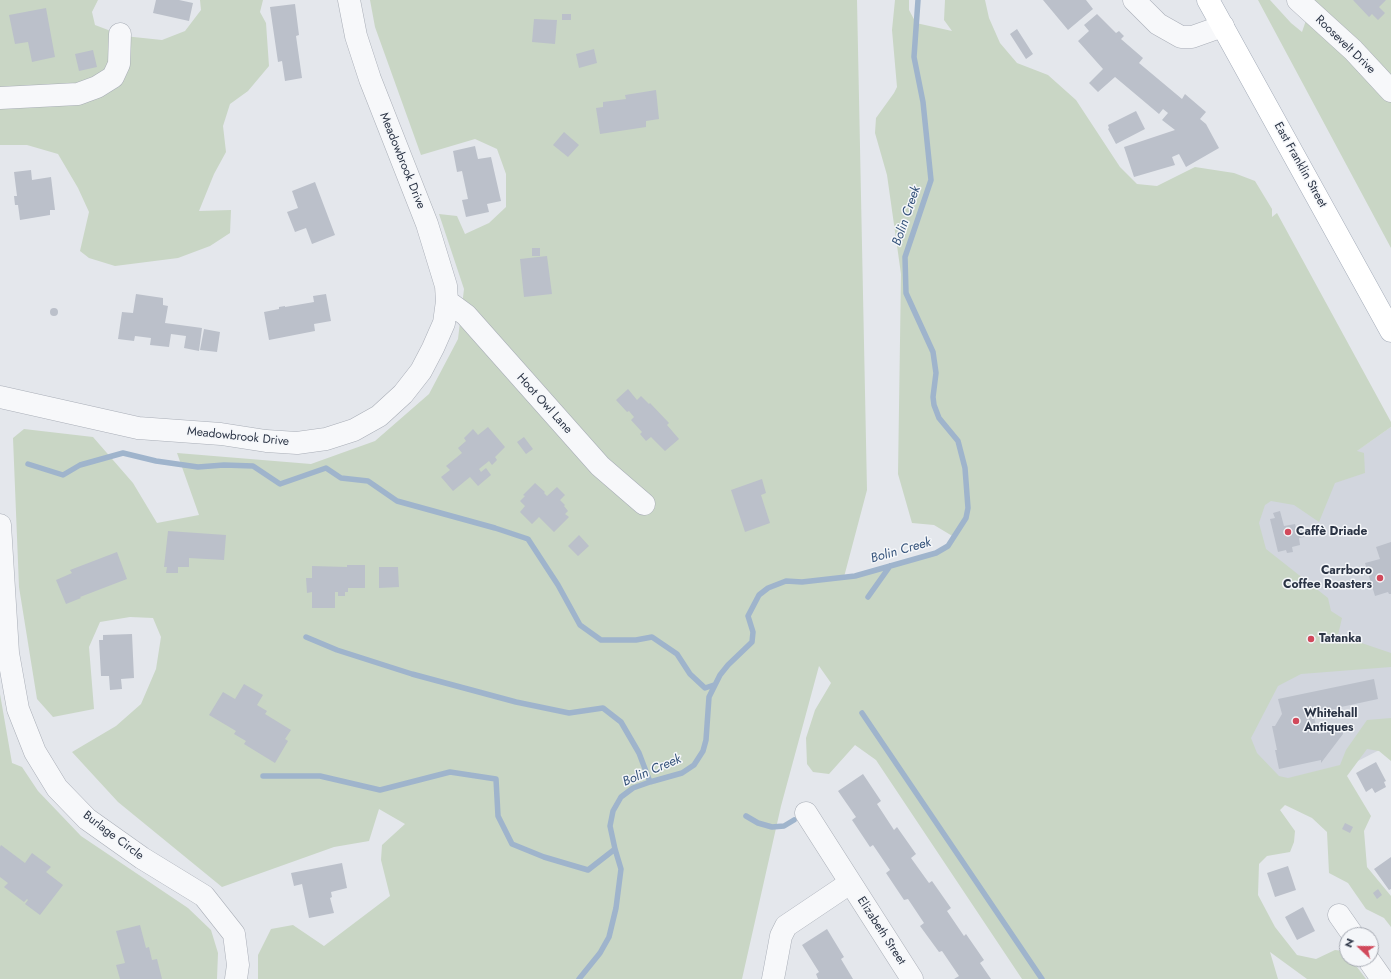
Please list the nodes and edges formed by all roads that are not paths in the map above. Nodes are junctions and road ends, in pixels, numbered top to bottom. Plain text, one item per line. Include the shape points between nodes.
1 (349, 0) edge
2 (1134, 0) edge
3 (1208, 0) edge
4 (1298, 0) edge
5 (1223, 26) junction
6 (120, 34) dead end
7 (1391, 90) edge
8 (0, 98) edge
9 (447, 301) junction
10 (1391, 331) edge
11 (0, 397) edge
12 (644, 504) dead end
13 (0, 525) edge
14 (806, 813) dead end
15 (850, 883) junction
16 (1339, 915) dead end
17 (1347, 927) edge
18 (1374, 967) edge
19 (236, 979) edge
20 (773, 979) edge
21 (912, 979) edge
22 (1382, 979) edge

1 - 9 street, Meadowbrook Drive via 360,50 427,224 446,286
2 - 5 street via 1158,24 1181,37 1192,37
3 - 5 main road, East Franklin Street
4 - 7 street, Roosevelt Drive via 1353,50
5 - 10 main road, East Franklin Street
6 - 8 street via 119,64 113,77 97,87 78,94
9 - 11 street, Meadowbrook Drive via 444,322 433,348 421,371 403,394 379,416 354,430 326,439 297,443 138,428
9 - 12 street, Hoot Owl Lane via 466,315 600,466
13 - 19 street, Burlage Circle via 8,653 18,709 35,752 57,788 87,819 142,858 204,896 234,934 238,965
14 - 15 street, Elizabeth Street
15 - 20 street via 786,926 780,936
15 - 21 street, Elizabeth Street
16 - 17 street
18 - 22 street

